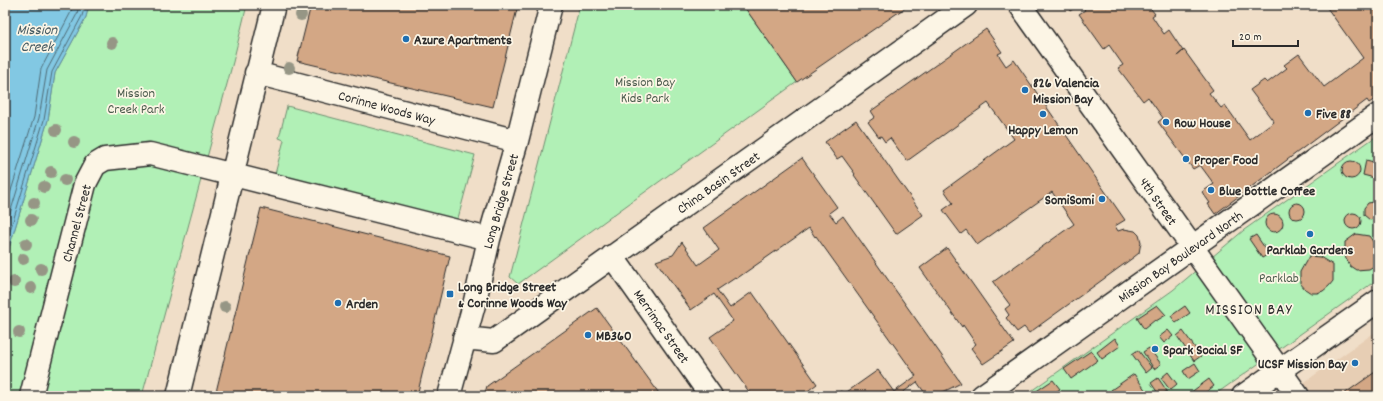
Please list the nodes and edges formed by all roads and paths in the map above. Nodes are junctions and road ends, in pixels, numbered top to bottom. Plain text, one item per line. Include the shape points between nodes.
1 (274, 5) edge
2 (551, 5) edge
3 (966, 5) edge
4 (1020, 5) edge
5 (256, 73) junction
6 (1378, 115) edge
7 (517, 141) junction
8 (232, 174) junction
9 (489, 239) junction
10 (1192, 247) junction
11 (612, 256) junction
12 (1378, 301) edge
13 (464, 338) junction
14 (1280, 371) junction
15 (30, 396) edge
16 (178, 396) edge
17 (448, 396) edge
18 (711, 396) edge
19 (982, 396) edge
20 (1243, 396) edge
21 (1298, 396) edge

1 - 5 street
2 - 7 street, Long Bridge Street
3 - 11 street, China Basin Street
4 - 10 street, 4th Street
5 - 7 street, Corinne Woods Way
5 - 8 street
6 - 10 street, Mission Bay Boulevard North
7 - 9 street, Long Bridge Street
8 - 9 street
8 - 15 street, Channel Street via 150,154 105,159 95,165 85,184
8 - 16 street
9 - 13 street, Long Bridge Street
10 - 14 street, 4th Street
10 - 19 street, Mission Bay Boulevard North
11 - 13 street, China Basin Street via 494,341
11 - 18 street, Merrimac Street
12 - 14 street
13 - 17 street, Long Bridge Street
14 - 20 street
14 - 21 street, 4th Street

